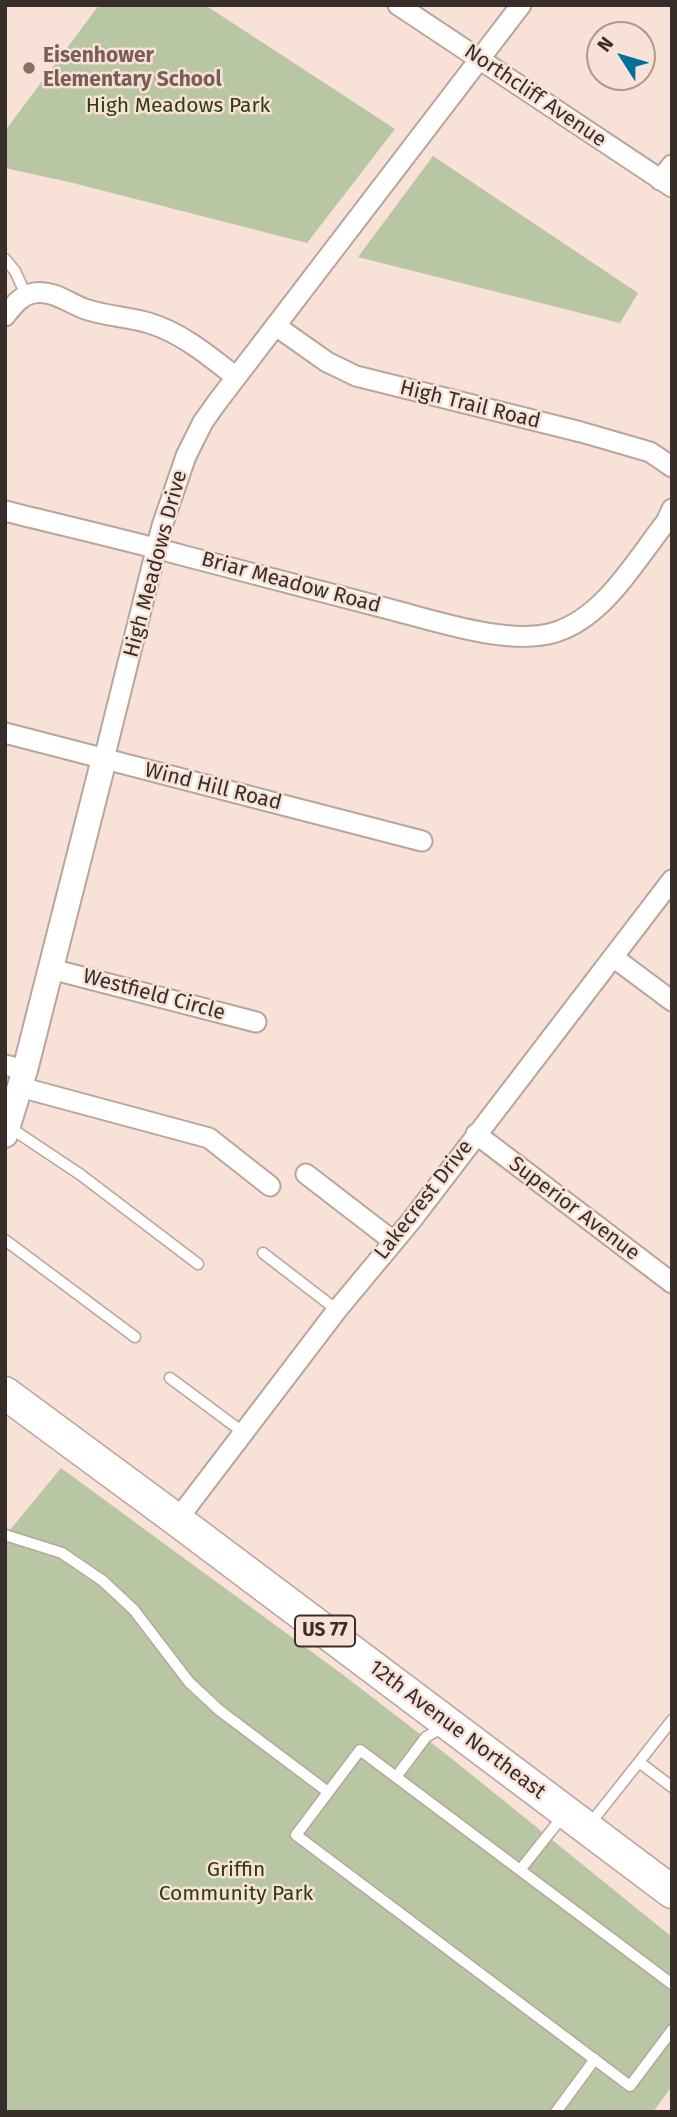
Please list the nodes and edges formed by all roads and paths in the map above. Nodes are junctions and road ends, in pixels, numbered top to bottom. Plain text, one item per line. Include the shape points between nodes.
1 (398, 5) edge
2 (521, 5) edge
3 (479, 59) junction
4 (668, 177) edge
5 (5, 259) edge
6 (26, 295) junction
7 (5, 316) edge
8 (276, 326) junction
9 (236, 377) junction
10 (672, 467) edge
11 (672, 509) edge
12 (5, 512) edge
13 (156, 549) junction
14 (5, 733) edge
15 (104, 759) junction
16 (422, 841) dead end
17 (672, 880) edge
18 (613, 957) junction
19 (51, 969) junction
20 (672, 1001) edge
21 (256, 1022) dead end
22 (17, 1074) edge
23 (7, 1131) edge
24 (476, 1134) junction
25 (306, 1174) dead end
26 (270, 1186) dead end
27 (5, 1240) edge
28 (393, 1241) junction
29 (263, 1253) dead end
30 (198, 1264) dead end
31 (672, 1283) edge
32 (337, 1310) junction
33 (135, 1337) dead end
34 (170, 1378) dead end
35 (5, 1393) edge
36 (244, 1433) junction
37 (177, 1520) junction
38 (5, 1535) edge
39 (672, 1721) edge
40 (449, 1724) junction
41 (639, 1762) junction
42 (396, 1777) junction
43 (670, 1782) edge
44 (328, 1792) junction
45 (576, 1820) junction
46 (520, 1870) junction
47 (672, 1892) edge
48 (672, 1984) edge
49 (672, 2030) edge
50 (595, 2059) junction
51 (556, 2112) edge

1 - 3 street, Northcliff Avenue
2 - 3 street, High Meadows Drive
3 - 4 street, Northcliff Avenue
3 - 8 street, High Meadows Drive
5 - 6 lane
6 - 7 street
6 - 9 street via 54,294 85,309 150,323 188,341
8 - 9 street, High Meadows Drive
8 - 10 street, High Trail Road via 356,376 581,432 650,452
9 - 13 street, High Meadows Drive via 194,438
11 - 13 street, Briar Meadow Road via 598,608 577,624 540,637 505,637
12 - 13 street, Briar Meadow Road
13 - 15 street, High Meadows Drive
14 - 15 street, Wind Hill Road
15 - 16 street, Wind Hill Road
15 - 19 street, High Meadows Drive
17 - 18 street, Lakecrest Drive
18 - 20 street
18 - 24 street, Lakecrest Drive
19 - 21 street, Westfield Circle
19 - 22 street, High Meadows Drive
22 - 23 street, High Meadows Drive
22 - 26 street via 209,1139
23 - 30 lane via 81,1175
24 - 28 street, Lakecrest Drive
24 - 31 street, Superior Avenue
25 - 28 street
27 - 33 lane
28 - 32 street, Lakecrest Drive
29 - 32 lane
32 - 36 street, Lakecrest Drive
34 - 36 lane
35 - 37 main road, 12th Avenue Northeast / US 77
36 - 37 street, Lakecrest Drive
37 - 40 main road, 12th Avenue Northeast / US 77
38 - 44 lane via 62,1553 103,1581 134,1610 188,1682
39 - 41 lane
40 - 42 lane via 426,1737
40 - 45 main road, 12th Avenue Northeast / US 77
41 - 43 lane
41 - 45 lane
42 - 44 lane via 360,1750
42 - 46 lane
44 - 50 lane via 296,1835
45 - 46 lane
45 - 47 main road, 12th Avenue Northeast / US 77
46 - 48 lane
49 - 50 lane via 630,2086
50 - 51 lane

